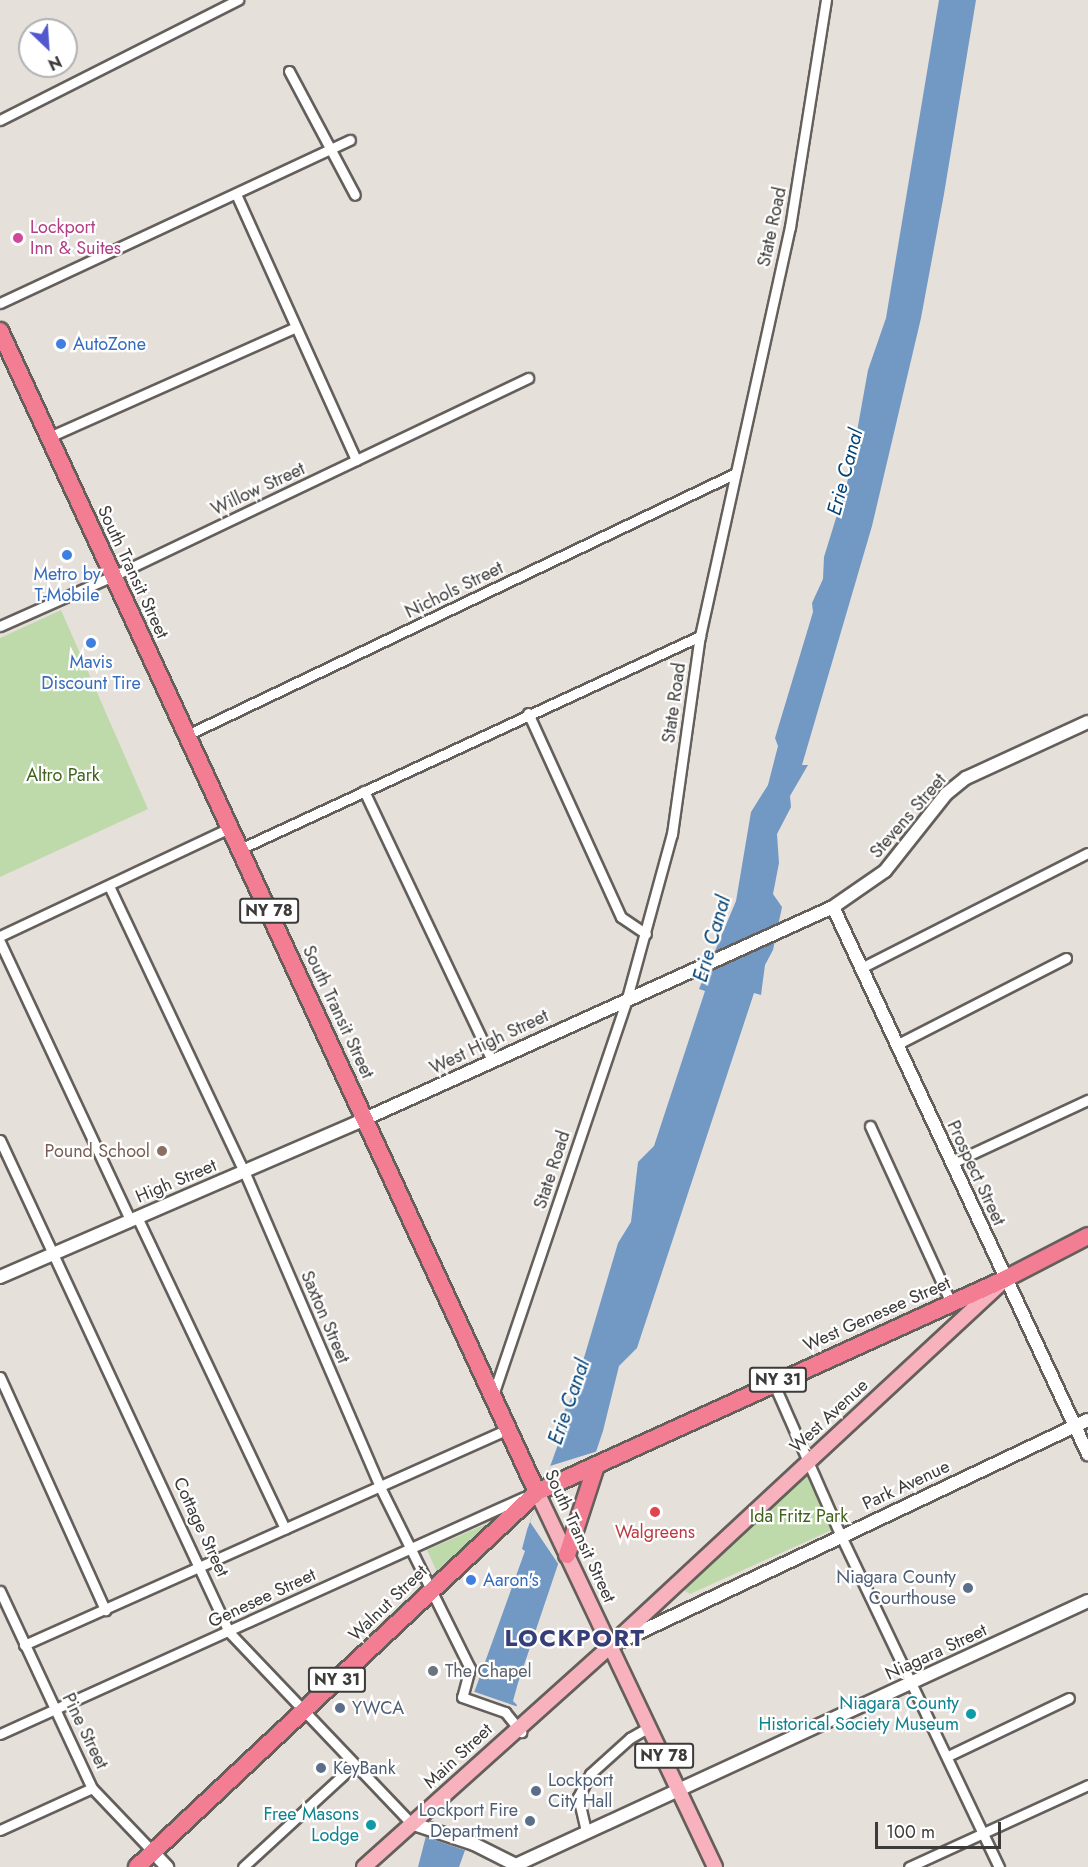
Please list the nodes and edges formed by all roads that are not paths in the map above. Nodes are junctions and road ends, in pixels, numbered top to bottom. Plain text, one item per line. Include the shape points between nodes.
1 (238, 0) edge
2 (826, 0) edge
3 (289, 71) dead end
4 (0, 120) edge
5 (350, 140) dead end
6 (329, 150) junction
7 (236, 194) junction
8 (355, 195) dead end
9 (0, 303) edge
10 (296, 327) junction
11 (0, 331) edge
12 (528, 378) dead end
13 (49, 437) junction
14 (356, 460) junction
15 (734, 474) junction
16 (113, 576) junction
17 (0, 626) edge
18 (700, 636) junction
19 (528, 713) junction
20 (1088, 722) edge
21 (187, 735) junction
22 (364, 791) junction
23 (230, 828) junction
24 (240, 849) junction
25 (1088, 853) edge
26 (109, 886) junction
27 (833, 907) junction
28 (646, 934) junction
29 (0, 936) edge
30 (0, 942) edge
31 (1066, 958) dead end
32 (861, 968) junction
33 (627, 998) junction
34 (896, 1045) junction
35 (492, 1061) junction
36 (1088, 1100) edge
37 (367, 1119) junction
38 (870, 1126) dead end
39 (0, 1140) edge
40 (952, 1163) junction
41 (244, 1172) junction
42 (134, 1218) junction
43 (1088, 1236) edge
44 (52, 1253) junction
45 (0, 1277) edge
46 (1005, 1279) junction
47 (950, 1301) junction
48 (0, 1377) edge
49 (773, 1382) junction
50 (492, 1395) junction
51 (1088, 1420) edge
52 (1075, 1426) junction
53 (508, 1429) junction
54 (1088, 1454) edge
55 (808, 1462) junction
56 (602, 1464) junction
57 (380, 1487) junction
58 (539, 1492) junction
59 (285, 1529) junction
60 (841, 1536) junction
61 (410, 1548) junction
62 (569, 1560) junction
63 (201, 1568) junction
64 (429, 1590) junction
65 (0, 1591) edge
66 (1088, 1601) edge
67 (105, 1610) junction
68 (229, 1632) junction
69 (24, 1644) junction
70 (610, 1646) junction
71 (912, 1683) junction
72 (1069, 1698) dead end
73 (54, 1710) junction
74 (304, 1713) junction
75 (649, 1727) junction
76 (514, 1732) junction
77 (0, 1734) edge
78 (948, 1756) junction
79 (353, 1766) junction
80 (1088, 1785) edge
81 (679, 1787) junction
82 (92, 1788) junction
83 (422, 1823) junction
84 (0, 1830) edge
85 (586, 1831) junction
86 (983, 1833) junction
87 (474, 1844) joint
88 (153, 1852) junction
89 (515, 1866) edge
90 (711, 1866) edge
91 (137, 1867) edge
92 (167, 1867) edge
93 (243, 1867) edge
94 (364, 1867) edge
95 (376, 1867) edge
96 (909, 1867) edge
97 (999, 1867) edge

1 - 4 street
2 - 15 street, State Road via 790,227
3 - 6 street
5 - 6 street
6 - 7 street
6 - 8 street
7 - 9 street
7 - 10 street
10 - 13 street
10 - 14 street
11 - 13 highway, South Transit Street / NY 78
12 - 14 street, Willow Street
13 - 16 highway, South Transit Street / NY 78
14 - 16 street, Willow Street
15 - 18 street, State Road
15 - 21 street, Nichols Street
16 - 17 street, Willow Street
16 - 21 highway, South Transit Street / NY 78
18 - 19 street
18 - 28 street, State Road via 672,834
19 - 22 street
19 - 28 street via 621,917
20 - 27 street, Stevens Street via 966,778 946,794 885,872
21 - 23 highway, South Transit Street / NY 78
22 - 24 street
22 - 35 street
23 - 24 highway, South Transit Street / NY 78
23 - 26 street
24 - 37 highway, South Transit Street / NY 78
25 - 32 street
26 - 29 street
26 - 41 street, Saxton Street
27 - 32 street, Prospect Street
27 - 33 street, Stevens Street
28 - 33 street, State Road
30 - 42 street
31 - 34 street
32 - 34 street, Prospect Street
33 - 35 street, West High Street
33 - 50 street, State Road
34 - 40 street, Prospect Street
35 - 37 street, West High Street
36 - 40 street
37 - 41 street, High Street
37 - 50 highway, South Transit Street / NY 78
38 - 47 street
39 - 44 street, Cottage Street
40 - 46 street, Prospect Street
41 - 42 street, High Street
41 - 57 street, Saxton Street
42 - 44 street, High Street
42 - 59 street
43 - 46 highway, West Avenue / NY 31
44 - 45 street, High Street
44 - 63 street, Cottage Street
46 - 47 highway, West Genesee Street / NY 31
46 - 52 street, Prospect Street
46 - 55 main road, West Avenue
47 - 49 highway, West Genesee Street / NY 31
48 - 67 street
49 - 55 street
49 - 56 highway, West Genesee Street / NY 31
50 - 53 highway, South Transit Street / NY 78
51 - 52 street, Park Avenue
52 - 54 street, Prospect Street
52 - 60 street, Park Avenue
53 - 57 street
53 - 58 highway, South Transit Street / NY 78
55 - 60 street
55 - 70 main road, West Avenue
56 - 58 highway, West Genesee Street / NY 31
56 - 62 highway
57 - 59 street
57 - 61 street, Saxton Street
58 - 61 street, Genesee Street
58 - 62 main road, South Transit Street / NY 78
58 - 64 highway, Walnut Street / NY 31
59 - 63 street
60 - 70 street, Park Avenue
60 - 71 street
61 - 64 street, Saxton Street
61 - 68 street, Genesee Street
62 - 70 main road, South Transit Street / NY 78
63 - 67 street
63 - 68 street, Cottage Street
64 - 74 highway, Walnut Street / NY 31
64 - 76 street, Saxton Street via 470,1668 462,1697 505,1712
65 - 69 street, Pine Street
66 - 71 street, Niagara Street
67 - 69 street
68 - 73 street, Genesee Street
68 - 74 street, Cottage Street
69 - 73 street, Pine Street
70 - 75 main road, NY 78
70 - 76 main road, Main Street
71 - 78 street
71 - 81 street, Niagara Street
72 - 78 street
73 - 77 street, Genesee Street
73 - 82 street, Pine Street
74 - 79 street, Cottage Street
74 - 88 highway, Walnut Street / NY 31
75 - 81 main road, NY 78
75 - 85 street via 630,1738 590,1774 578,1797
76 - 83 main road, Main Street
76 - 83 main road, Main Street via 435,1801
78 - 86 street
79 - 83 street, Cottage Street
79 - 93 street
80 - 86 street
81 - 85 street, Niagara Street
81 - 90 main road, NY 78
82 - 84 street
82 - 88 street, Pine Street
83 - 87 street, Cottage Street
83 - 94 main road, Main Street
83 - 95 main road, Main Street
85 - 89 street, Niagara Street
86 - 96 street
86 - 97 street
87 - 89 street, Niagara Street
88 - 91 highway, Walnut Street / NY 31
88 - 92 street, Pine Street

